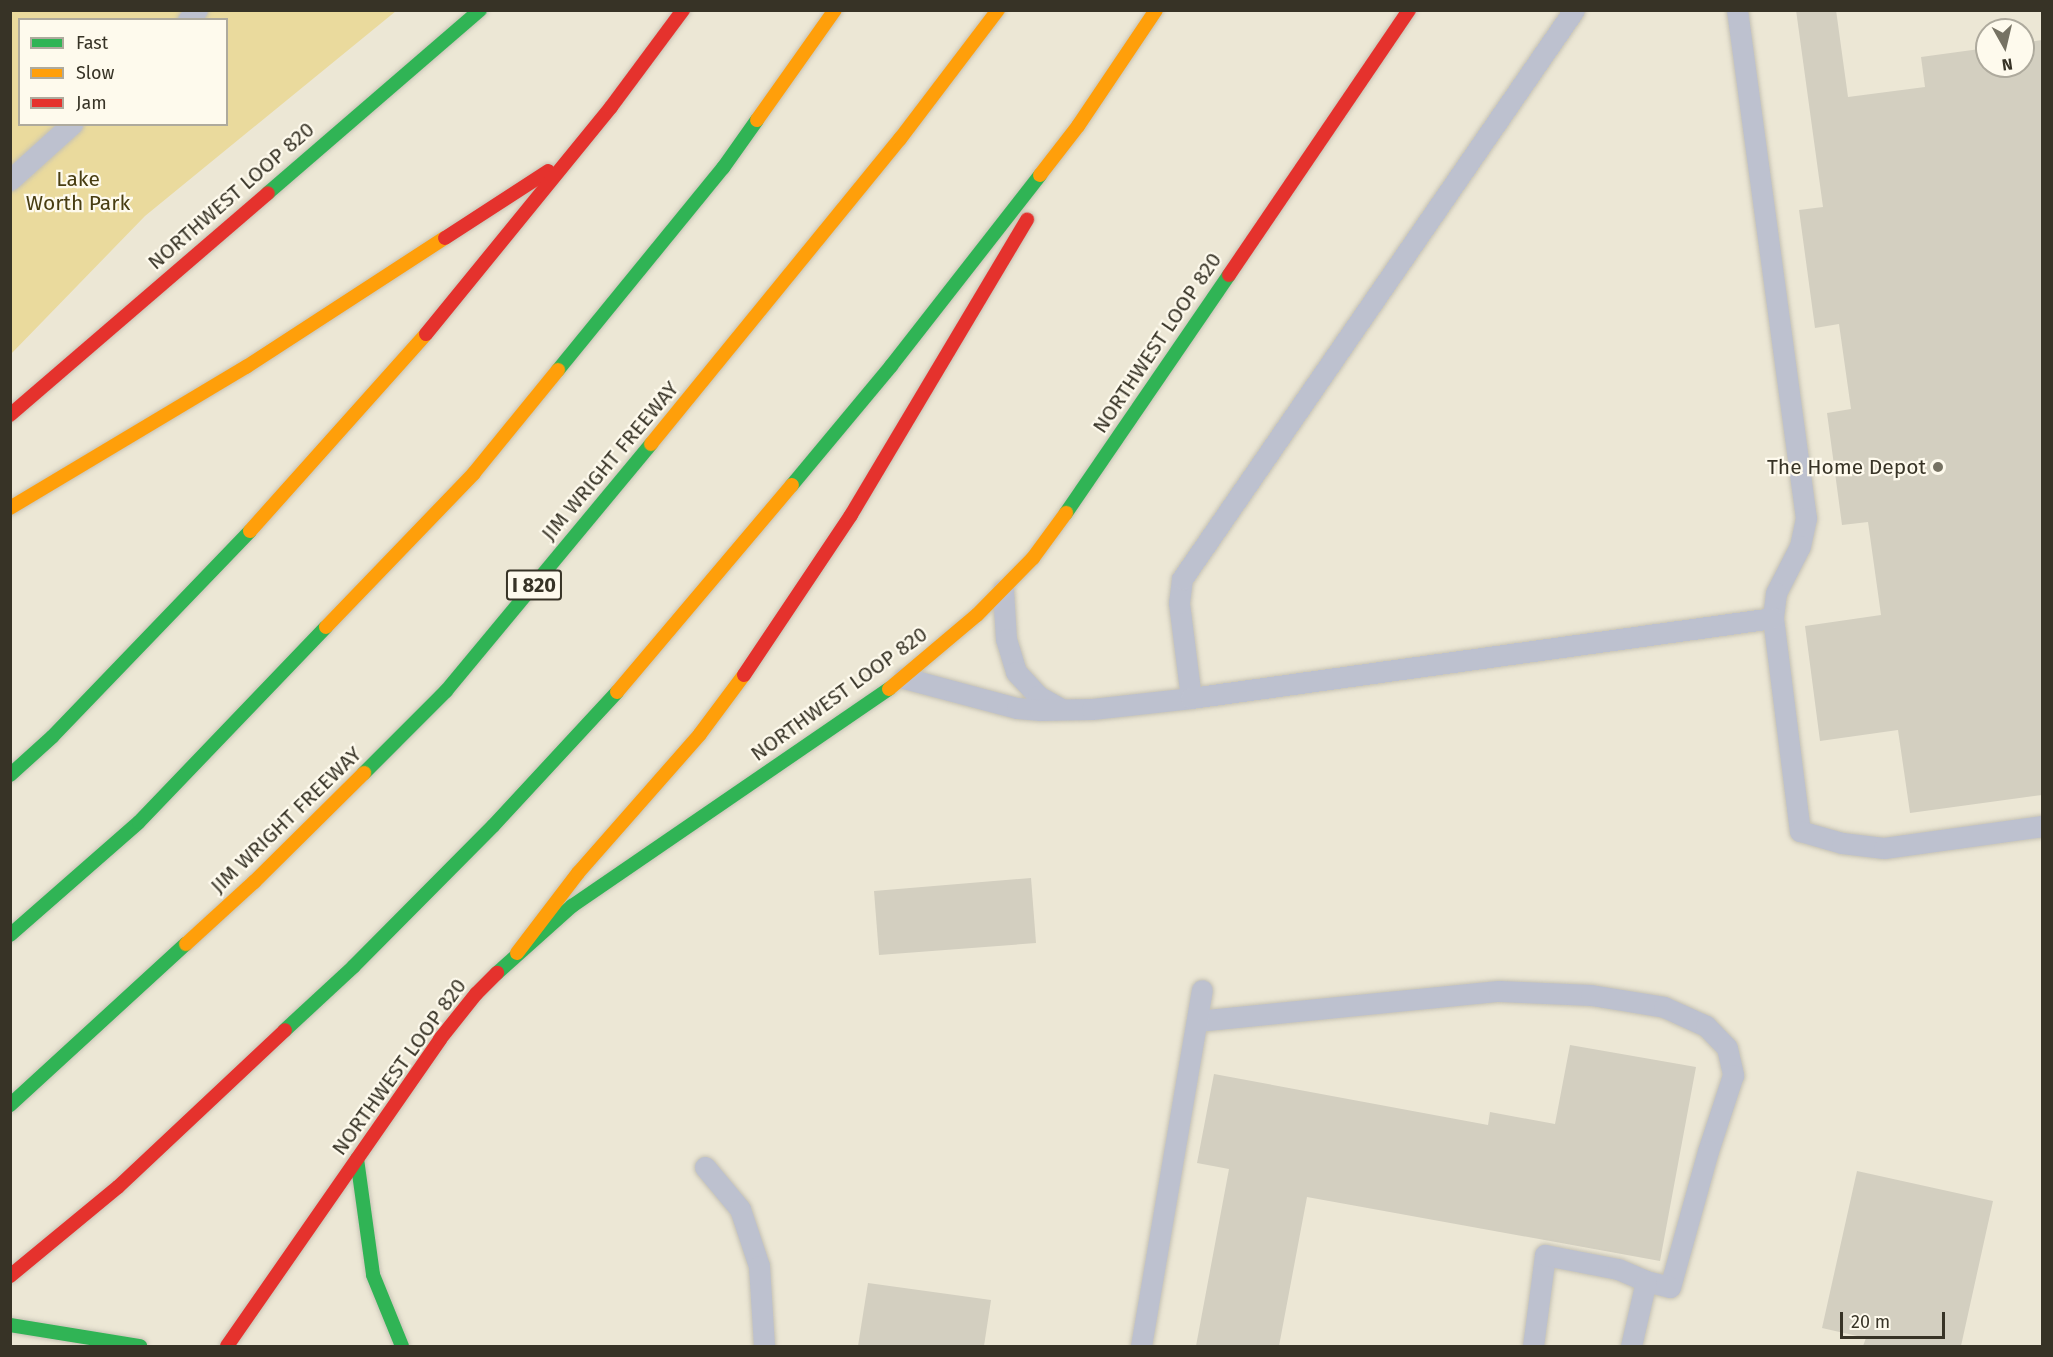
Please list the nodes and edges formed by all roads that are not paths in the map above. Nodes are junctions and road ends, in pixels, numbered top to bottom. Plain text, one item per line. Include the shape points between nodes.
1 (480, 10) edge
2 (684, 10) edge
3 (835, 10) edge
4 (998, 10) edge
5 (1156, 10) edge
6 (1409, 10) edge
7 (1574, 10) edge
8 (1737, 10) edge
9 (70, 126) edge
10 (1078, 126) junction
11 (572, 156) junction
12 (10, 180) edge
13 (10, 415) edge
14 (10, 508) edge
15 (1003, 590) junction
16 (1773, 618) junction
17 (904, 678) junction
18 (1191, 698) junction
19 (1064, 710) junction
20 (10, 775) edge
21 (2043, 826) edge
22 (10, 935) edge
23 (517, 953) junction
24 (1202, 990) dead end
25 (1197, 1022) junction
26 (10, 1106) edge
27 (357, 1159) junction
28 (705, 1167) dead end
29 (10, 1276) edge
30 (1647, 1281) junction
31 (10, 1325) edge
32 (140, 1347) edge
33 (227, 1347) edge
34 (402, 1347) edge
35 (764, 1347) edge
36 (1141, 1347) edge
37 (1533, 1347) edge
38 (1630, 1347) edge

1 - 13 main road, NORTHWEST LOOP 820
2 - 11 main road
3 - 22 main road via 723,168 474,473 139,822
4 - 26 main road, JIM WRIGHT FREEWAY / I 820 via 900,139 446,691 254,882
5 - 10 main road
6 - 15 main road, NORTHWEST LOOP 820 via 1066,515
7 - 18 lane via 1182,579 1179,603
8 - 16 lane via 1806,518 1800,546 1776,593
9 - 12 lane
10 - 23 main road via 1039,201 840,532 750,668 700,734 578,873
10 - 29 main road via 891,366 591,721 353,967 118,1187
11 - 14 main road via 246,367
11 - 20 main road via 350,422 230,553 52,737
15 - 17 main road, NORTHWEST LOOP 820
15 - 19 lane via 1006,639 1016,672 1038,696
16 - 18 lane
16 - 21 lane via 1800,831 1842,843 1884,848
17 - 19 lane via 1017,708
17 - 23 main road, NORTHWEST LOOP 820 via 572,906
18 - 19 lane
23 - 27 main road, NORTHWEST LOOP 820 via 476,994 440,1039
24 - 25 lane
25 - 30 lane via 1499,991 1590,995 1664,1007 1706,1026 1726,1048 1733,1075 1670,1287
25 - 36 lane
27 - 33 main road, NORTHWEST LOOP 820
27 - 34 main road via 373,1275
28 - 35 lane via 740,1209 759,1266
30 - 37 lane via 1618,1269 1545,1255
30 - 38 lane
31 - 32 main road

